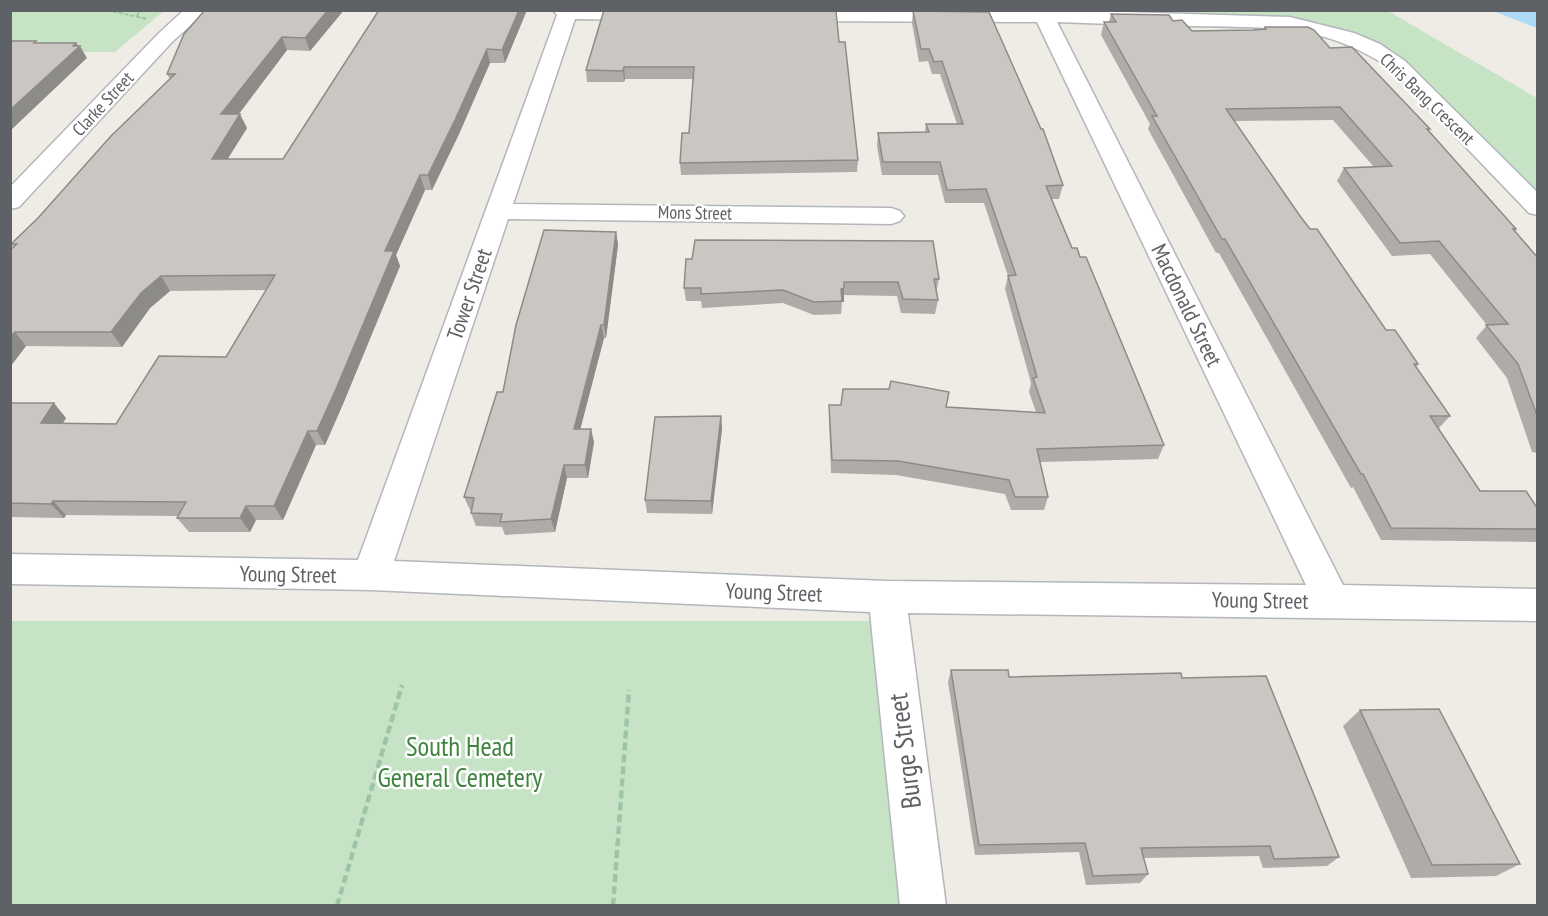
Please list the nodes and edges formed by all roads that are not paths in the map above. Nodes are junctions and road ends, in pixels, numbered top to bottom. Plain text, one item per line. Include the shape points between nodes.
1 (199, 10) edge
2 (565, 12) edge
3 (1043, 13) edge
4 (666, 14) edge
5 (772, 15) edge
6 (10, 202) edge
7 (1538, 208) edge
8 (498, 211) junction
9 (891, 216) dead end
10 (10, 569) edge
11 (371, 575) junction
12 (886, 597) junction
13 (1332, 601) junction
14 (1538, 605) edge
15 (923, 906) edge

1 - 6 street, Clarke Street via 166,37
2 - 4 street
2 - 8 street, Tower Street
3 - 5 street, Chris Bang Crescent
3 - 7 street, Chris Bang Crescent via 1290,23 1325,29 1374,47 1398,65
3 - 13 street, Macdonald Street
8 - 9 street, Mons Street
8 - 11 street, Tower Street
10 - 11 street, Young Street
11 - 12 street, Young Street
12 - 13 street, Young Street
12 - 15 street, Burge Street
13 - 14 street, Young Street

